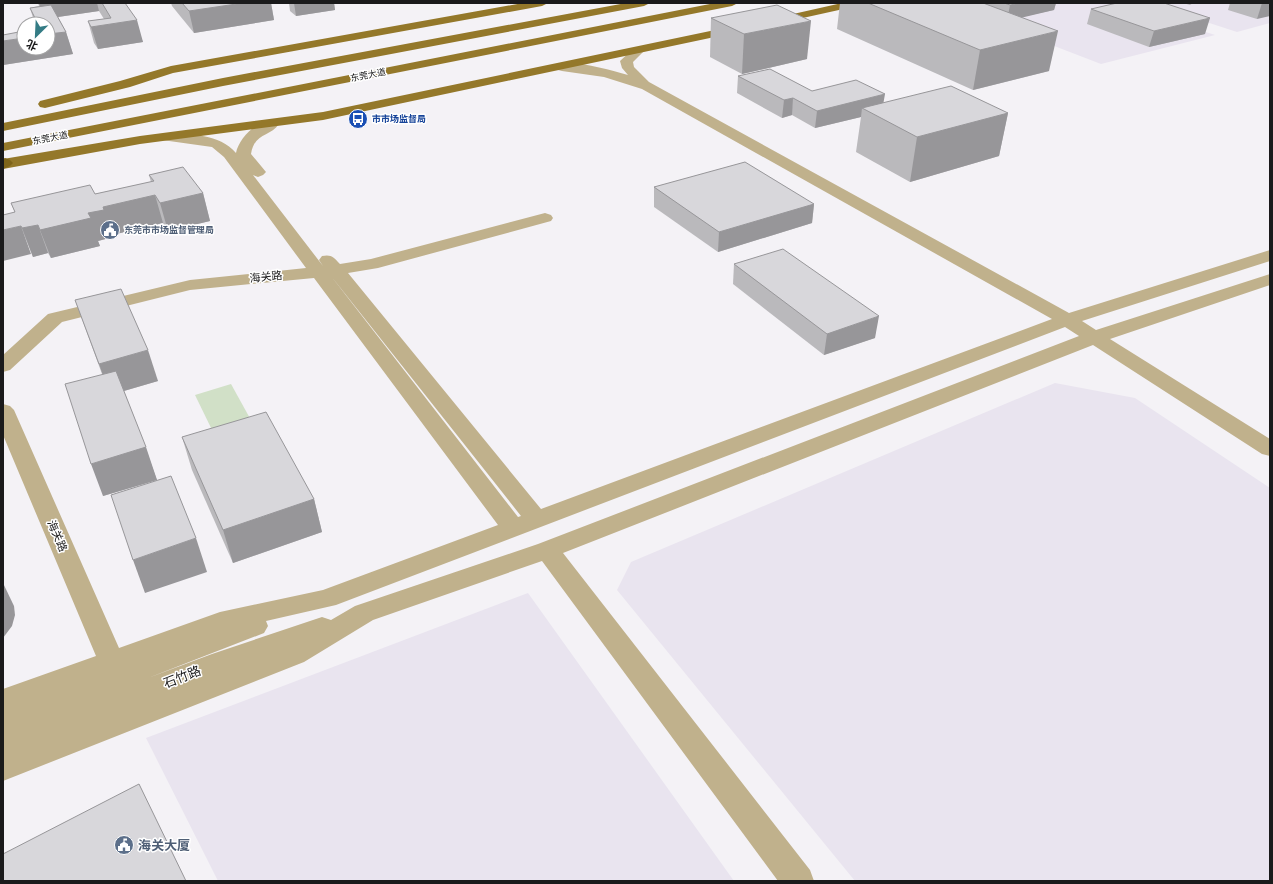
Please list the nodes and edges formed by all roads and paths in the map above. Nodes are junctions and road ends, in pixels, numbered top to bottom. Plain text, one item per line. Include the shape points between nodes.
1 (481, 3) edge
2 (542, 3) edge
3 (644, 3) edge
4 (732, 3) edge
5 (857, 3) edge
6 (459, 18) junction
7 (638, 51) junction
8 (562, 67) junction
9 (223, 82) junction
10 (647, 86) junction
11 (282, 92) junction
12 (44, 104) junction
13 (31, 107) dead end
14 (272, 124) junction
15 (3, 127) edge
16 (166, 137) junction
17 (140, 140) junction
18 (3, 147) edge
19 (4, 164) edge
20 (545, 218) dead end
21 (1270, 255) edge
22 (327, 271) junction
23 (1270, 279) edge
24 (1067, 320) junction
25 (1095, 337) junction
26 (3, 366) edge
27 (3, 410) edge
28 (1270, 449) edge
29 (536, 519) junction
30 (513, 528) junction
31 (547, 550) junction
32 (327, 598) junction
33 (364, 613) junction
34 (112, 662) junction
35 (3, 701) edge
36 (3, 722) edge
37 (3, 746) edge
38 (3, 768) edge
39 (798, 881) edge

1 - 6 main road via 471,13
2 - 6 main road
3 - 9 main road, 东莞大道
4 - 11 main road, 东莞大道
5 - 7 main road
6 - 12 main road via 192,66
7 - 8 main road
7 - 10 street via 626,61 628,68
8 - 10 street via 611,73
8 - 14 main road
9 - 12 main road
9 - 15 main road, 东莞大道
10 - 24 street
11 - 17 main road
11 - 18 main road, 东莞大道
12 - 13 main road
14 - 16 main road
14 - 22 street via 248,140 243,147 243,154
16 - 17 main road
16 - 22 street via 217,144 229,154
17 - 19 main road
20 - 22 street, 海关路 via 372,264
21 - 24 street
22 - 26 street, 海关路 via 190,285 55,318
22 - 29 street
22 - 30 street
23 - 25 street
24 - 25 street
24 - 29 street
25 - 28 street
25 - 31 street
27 - 34 street, 海关路
29 - 30 street
30 - 32 street
31 - 33 street
31 - 39 street
32 - 34 street via 220,622
32 - 36 street, 石竹路
33 - 37 street, 石竹路 via 222,662
33 - 38 street via 294,655
34 - 35 street

